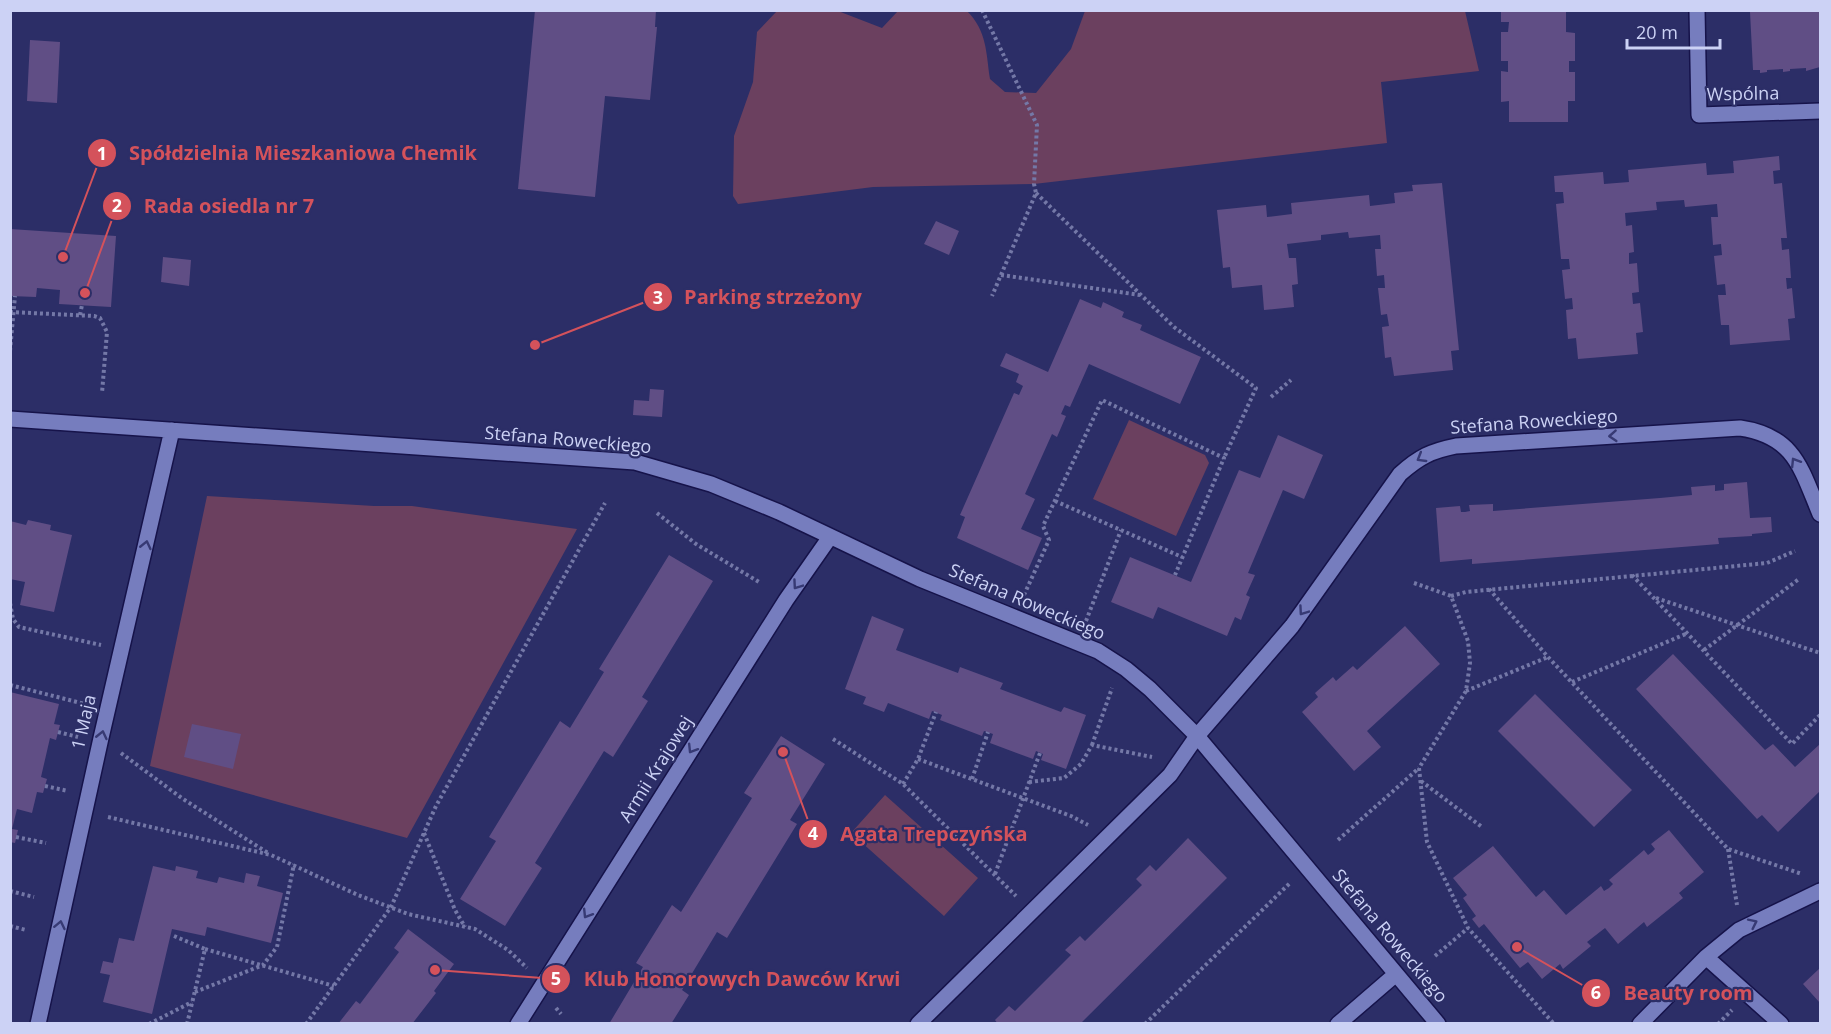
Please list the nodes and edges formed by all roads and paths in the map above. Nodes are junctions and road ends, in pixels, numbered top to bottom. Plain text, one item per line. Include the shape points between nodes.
1 (982, 10) edge
2 (1697, 10) edge
3 (1821, 111) edge
4 (1036, 193) junction
5 (1001, 274) junction
6 (1141, 295) junction
7 (15, 296) dead end
8 (992, 296) dead end
9 (81, 305) dead end
10 (12, 312) edge
11 (80, 315) junction
12 (10, 351) edge
13 (1291, 380) dead end
14 (102, 393) dead end
15 (1271, 398) dead end
16 (10, 419) edge
17 (172, 430) junction
18 (1224, 458) junction
19 (1055, 501) junction
20 (605, 503) dead end
21 (657, 513) dead end
22 (1821, 514) edge
23 (1121, 530) junction
24 (830, 537) junction
25 (1796, 551) dead end
26 (1182, 558) junction
27 (1632, 574) junction
28 (1175, 576) dead end
29 (1799, 579) dead end
30 (759, 582) dead end
31 (1414, 583) dead end
32 (1489, 590) junction
33 (1024, 595) dead end
34 (1451, 596) junction
35 (1655, 598) junction
36 (10, 603) edge
37 (1086, 621) dead end
38 (1737, 626) junction
39 (1688, 633) junction
40 (102, 646) dead end
41 (1704, 651) junction
42 (1821, 653) edge
43 (1548, 657) junction
44 (1572, 682) junction
45 (10, 685) edge
46 (1112, 687) dead end
47 (1466, 691) junction
48 (89, 705) dead end
49 (936, 712) dead end
50 (1821, 715) edge
51 (58, 732) dead end
52 (988, 732) dead end
53 (1197, 736) junction
54 (82, 738) dead end
55 (833, 739) dead end
56 (1092, 745) junction
57 (121, 753) dead end
58 (1040, 753) dead end
59 (1152, 757) dead end
60 (918, 759) junction
61 (1419, 768) junction
62 (972, 779) junction
63 (1420, 781) junction
64 (1029, 782) junction
65 (903, 783) junction
66 (45, 786) dead end
67 (70, 792) dead end
68 (1023, 798) junction
69 (107, 817) dead end
70 (1482, 827) dead end
71 (424, 832) junction
72 (1109, 835) junction
73 (16, 837) dead end
74 (1338, 840) dead end
75 (46, 843) dead end
76 (1728, 849) junction
77 (271, 855) junction
78 (294, 864) junction
79 (995, 874) junction
80 (1805, 875) dead end
81 (1293, 880) dead end
82 (10, 891) edge
83 (1821, 891) edge
84 (34, 897) dead end
85 (391, 907) junction
86 (1738, 907) dead end
87 (1033, 912) junction
88 (10, 926) edge
89 (465, 927) junction
90 (1468, 928) junction
91 (26, 930) dead end
92 (174, 936) dead end
93 (205, 949) junction
94 (1435, 956) dead end
95 (1706, 957) junction
96 (262, 965) junction
97 (1396, 974) junction
98 (532, 975) dead end
99 (334, 986) junction
100 (195, 992) junction
101 (192, 1002) junction
102 (556, 1008) dead end
103 (561, 1014) dead end
104 (38, 1023) edge
105 (149, 1023) edge
106 (187, 1023) edge
107 (306, 1023) edge
108 (518, 1023) edge
109 (918, 1023) edge
110 (1145, 1023) edge
111 (1338, 1023) edge
112 (1438, 1023) edge
113 (1554, 1023) edge
114 (1640, 1023) edge
115 (1781, 1023) edge

1 - 4 path via 1037,125
2 - 3 street, Wspólna via 1699,115
4 - 5 path
4 - 6 path
5 - 6 path
5 - 8 path
6 - 18 path via 1174,327 1256,388
7 - 10 path
9 - 11 path
10 - 11 path
10 - 12 path
11 - 14 path via 100,318 107,332
13 - 15 path
16 - 17 street, Stefana Roweckiego
17 - 24 street, Stefana Roweckiego via 635,462 711,484
104 -> 17 street, 1 Maja
18 - 19 path via 1102,400
18 - 26 path
19 - 23 path
19 - 33 path via 1043,526 1049,540
20 - 71 path
21 - 30 path via 696,544
22 -> 53 street, Stefana Roweckiego via 1790,453 1782,443 1759,431 1722,429 1437,449 1418,458 1400,474 1292,626
23 - 26 path
23 - 37 path
24 - 53 street, Stefana Roweckiego via 920,579 1098,651 1150,689
24 -> 108 street, Armii Krajowej
25 - 27 path via 1767,562
26 - 28 path
27 - 32 path
27 - 35 path
29 - 38 path
31 - 34 path
32 - 34 path
32 - 43 path
34 - 47 path via 1468,641
35 - 38 path
35 - 39 path
36 - 40 path via 19,627
38 - 41 path
38 - 42 path
39 - 41 path
39 - 44 path
41 - 50 path via 1792,744
43 - 44 path
43 - 47 path
44 - 76 path
45 - 48 path
46 - 56 path
47 - 61 path
49 - 60 path
51 - 54 path
52 - 62 path
53 - 72 street via 1170,776
53 - 97 street, Stefana Roweckiego
55 - 65 path
56 - 59 path
56 - 64 path via 1081,764 1064,778
57 - 77 path via 183,800
58 - 64 path
60 - 62 path
60 - 65 path
61 - 63 path
61 - 74 path
62 - 68 path
63 - 70 path
63 - 90 path via 1427,842
64 - 68 path
65 - 79 path
66 - 67 path
68 - 72 path
68 - 79 path
69 - 77 path
71 - 85 path
71 - 89 path
72 - 87 street
73 - 75 path
76 - 80 path
76 - 86 path
77 - 78 path
78 - 85 path
78 - 96 path via 277,946
79 - 87 path
81 - 110 path
82 - 84 path
95 -> 83 street via 1739,930
85 - 89 path
85 - 99 path
87 - 109 street
88 - 91 path
89 - 98 path via 508,950
90 - 94 path
90 - 113 path
92 - 93 path
93 - 96 path
93 - 100 path
95 - 114 street
95 - 115 street
96 - 99 path
96 - 100 path
97 - 111 street
97 - 112 street, Stefana Roweckiego
99 - 107 path
100 - 101 path
101 - 105 path
101 - 106 path
102 - 103 path

